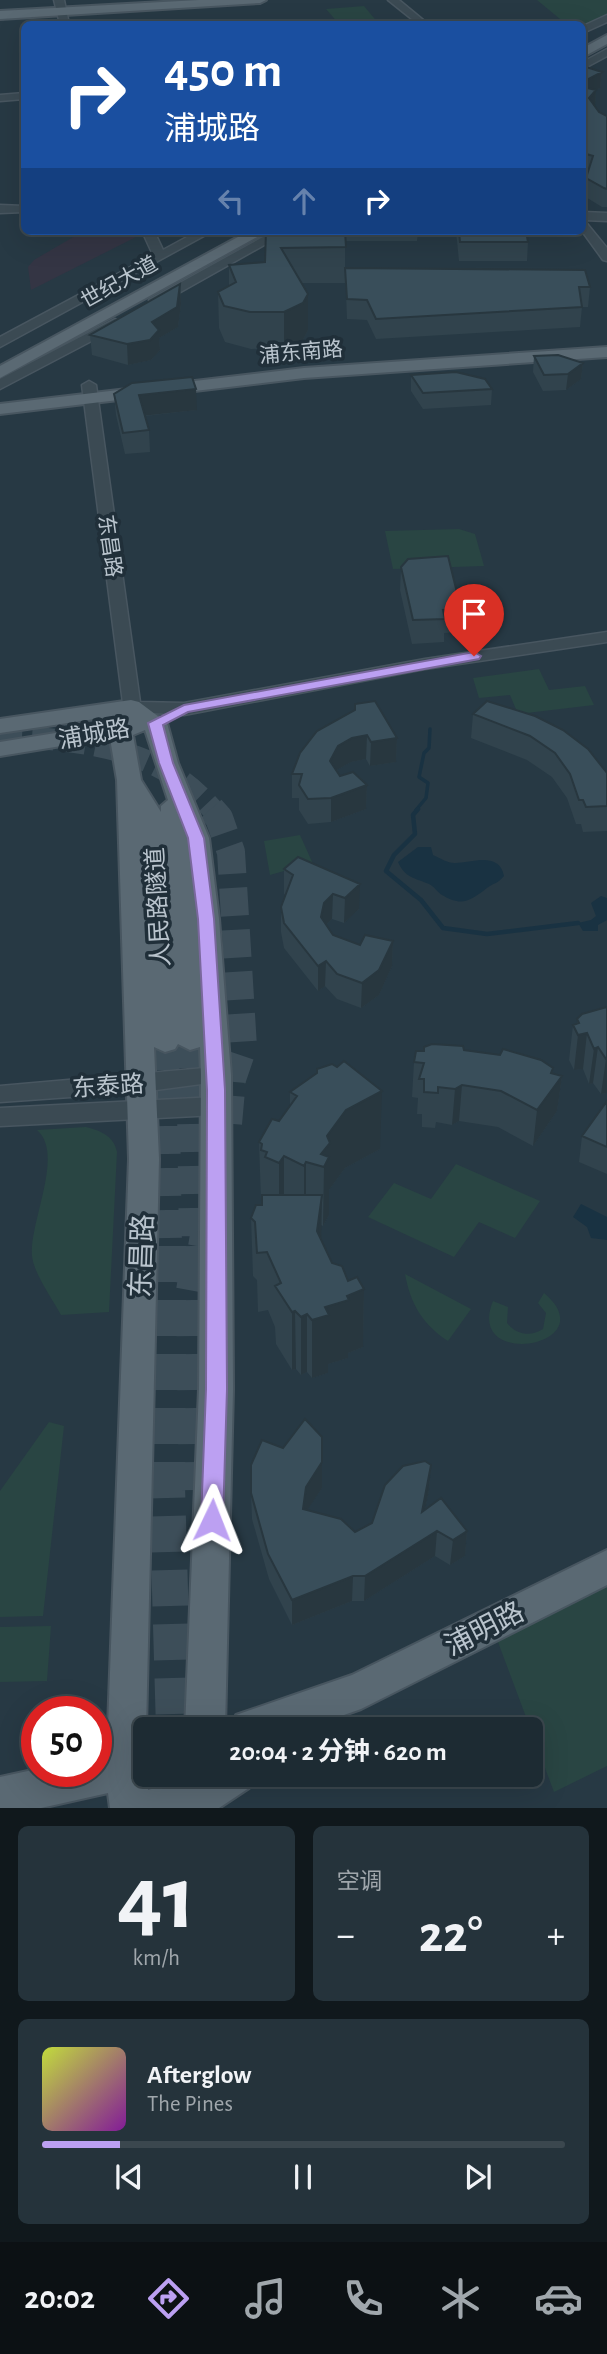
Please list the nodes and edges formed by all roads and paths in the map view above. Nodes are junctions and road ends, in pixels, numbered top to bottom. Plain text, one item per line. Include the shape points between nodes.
1 (206, 0) edge
2 (260, 0) edge
3 (393, 0) edge
4 (61, 6) edge
5 (0, 13) edge
6 (607, 18) edge
7 (419, 21) edge
8 (607, 29) edge
9 (607, 39) edge
10 (586, 45) edge
11 (586, 45) edge
12 (586, 46) edge
13 (586, 46) edge
14 (586, 47) edge
15 (607, 52) edge
16 (607, 58) edge
17 (21, 96) edge
18 (0, 98) edge
19 (0, 209) edge
20 (21, 209) edge
21 (586, 216) edge
22 (607, 217) edge
23 (586, 227) edge
24 (150, 235) edge
25 (199, 235) edge
26 (222, 235) edge
27 (253, 235) edge
28 (276, 235) edge
29 (188, 252) junction
30 (160, 256) junction
31 (607, 257) edge
32 (607, 341) edge
33 (0, 343) edge
34 (607, 352) edge
35 (0, 357) edge
36 (0, 373) edge
37 (0, 385) edge
38 (90, 391) junction
39 (0, 397) edge
40 (0, 410) edge
41 (607, 637) edge
42 (131, 707) junction
43 (184, 709) junction
44 (155, 723) junction
45 (0, 726) edge
46 (120, 730) junction
47 (0, 750) edge
48 (166, 763) junction
49 (129, 780) junction
50 (216, 1090) junction
51 (0, 1094) edge
52 (142, 1097) junction
53 (0, 1117) edge
54 (607, 1567) edge
55 (361, 1689) junction
56 (135, 1717) edge
57 (205, 1717) edge
58 (283, 1717) edge
59 (320, 1717) edge
60 (133, 1781) edge
61 (216, 1787) edge
62 (0, 1797) edge
63 (155, 1808) edge

1 - 4 main road
2 - 4 main road
3 - 7 street
4 - 5 main road
6 - 10 street
8 - 11 main road
9 - 12 main road
13 - 15 street
14 - 16 street
17 - 18 street
19 - 20 street
21 - 22 street
23 - 31 street
24 - 30 street
25 - 30 street
26 - 29 main road, 世纪大道
27 - 36 main road, 世纪大道
28 - 37 street
29 - 30 street
29 - 35 main road, 世纪大道
30 - 33 street
32 - 38 main road, 浦东南路 via 310,363
34 - 38 main road, 浦东南路
38 - 39 main road, 浦东南路
38 - 40 main road, 浦东南路
38 - 42 street, 东昌路
41 - 43 street, 浦城路 via 425,664
42 - 43 street, 浦城路
42 - 44 main road
42 - 45 main road, 浦城路
42 - 46 main road
43 - 44 street, 浦城路
44 - 46 main road, 浦城路
44 - 48 main road
46 - 47 main road, 浦城路
46 - 49 main road, 东昌路
48 - 49 main road, 人民路隧道 via 176,821 178,1041 155,826
48 - 50 main road via 196,838 206,919
49 - 52 main road, 东昌路
50 - 52 street, 东泰路
50 - 57 main road via 216,1389
51 - 52 street, 东泰路
52 - 53 street, 东泰路
52 - 56 main road, 东昌路
54 - 55 main road, 浦明路
55 - 58 main road, 浦明路
55 - 59 main road, 浦明路
60 - 62 main road
61 - 63 main road

